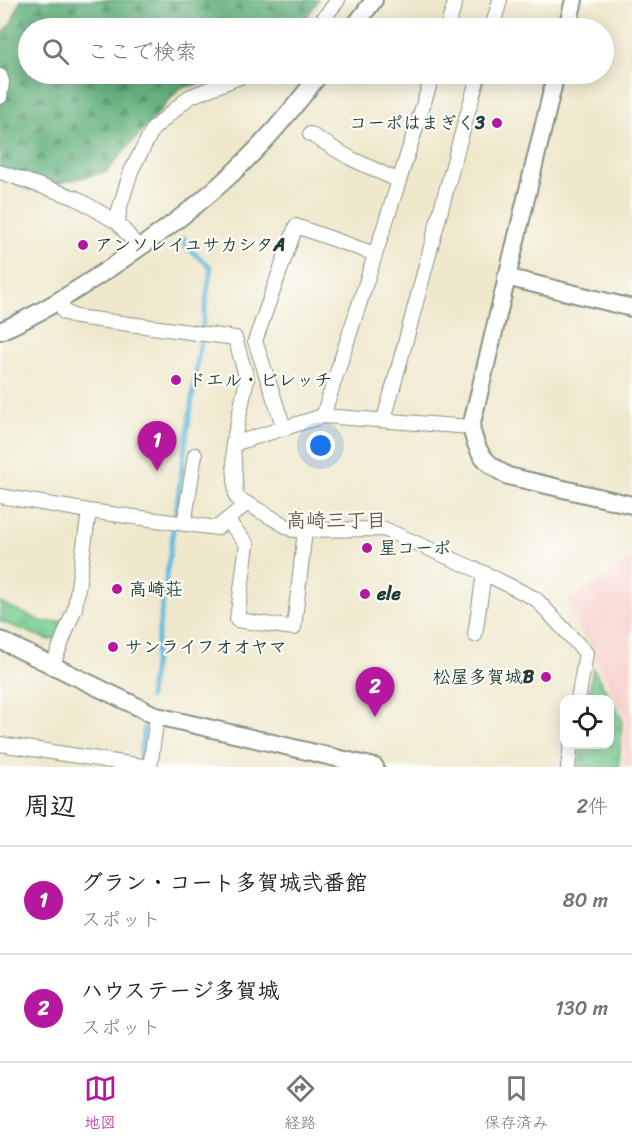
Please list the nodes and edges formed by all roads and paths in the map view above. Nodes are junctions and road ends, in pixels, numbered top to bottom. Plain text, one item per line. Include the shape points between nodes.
1 (338, 0) edge
2 (374, 0) edge
3 (456, 0) edge
4 (500, 0) edge
5 (574, 0) edge
6 (324, 18) edge
7 (360, 18) edge
8 (450, 18) edge
9 (495, 18) edge
10 (570, 18) edge
11 (0, 76) edge
12 (222, 84) edge
13 (312, 84) edge
14 (430, 84) edge
15 (475, 84) edge
16 (554, 84) edge
17 (0, 97) edge
18 (310, 134) dead end
19 (0, 172) edge
20 (399, 181) junction
21 (118, 223) junction
22 (139, 248) junction
23 (375, 255) junction
24 (506, 278) junction
25 (61, 301) junction
26 (632, 308) edge
27 (0, 331) edge
28 (323, 416) junction
29 (384, 419) junction
30 (471, 427) junction
31 (284, 428) junction
32 (233, 444) junction
33 (195, 455) dead end
34 (0, 496) edge
35 (246, 504) junction
36 (632, 506) edge
37 (89, 511) junction
38 (227, 520) junction
39 (177, 523) junction
40 (305, 530) junction
41 (484, 573) junction
42 (476, 635) dead end
43 (0, 640) edge
44 (52, 667) junction
45 (579, 695) edge
46 (157, 716) junction
47 (0, 744) edge
48 (570, 749) edge
49 (144, 766) edge
50 (375, 767) edge
51 (568, 767) edge

1 - 6 street
2 - 7 street
3 - 8 street
4 - 9 street
5 - 10 street
11 - 17 street
12 - 21 street via 189,97 153,129 131,171
13 - 22 street via 243,163 188,212
14 - 20 street
15 - 29 street
16 - 24 street
18 - 20 street
19 - 21 street via 76,198
20 - 23 street
21 - 22 street
22 - 25 street
23 - 28 street
23 - 31 street via 296,226 255,341
24 - 26 street
24 - 30 street
25 - 27 street
25 - 32 street via 64,312 76,317 235,338 247,379
28 - 29 street
28 - 31 street
29 - 30 street
30 - 36 street via 476,449 491,467 508,476
31 - 32 street
32 - 35 street via 236,497
33 - 39 street
34 - 37 street
35 - 38 street
35 - 40 street via 293,530
37 - 39 street
37 - 44 street via 75,608
38 - 39 street via 217,528
38 - 40 street via 247,544 237,620 294,628
40 - 41 street via 384,529
41 - 42 street
41 - 45 street via 536,599 586,653
43 - 44 street
44 - 46 street
46 - 49 street
46 - 50 street
47 - 49 street
48 - 51 street

